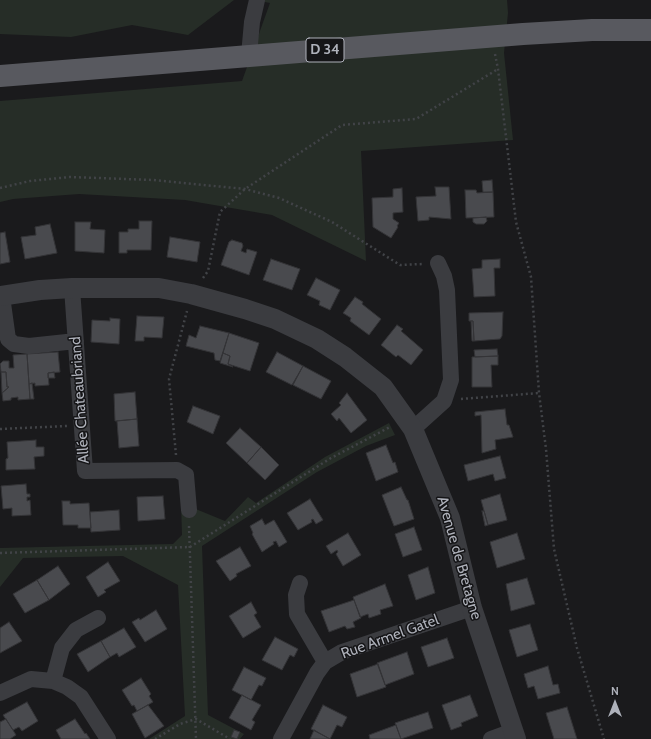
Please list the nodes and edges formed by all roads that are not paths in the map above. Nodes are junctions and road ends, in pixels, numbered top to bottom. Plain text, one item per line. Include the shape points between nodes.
1 (257, 0) edge
2 (651, 30) edge
3 (249, 55) junction
4 (0, 76) edge
5 (438, 263) road end
6 (72, 288) junction
7 (1, 296) edge
8 (76, 342) junction
9 (410, 424) junction
10 (189, 510) road end
11 (300, 583) dead end
12 (472, 608) junction
13 (98, 618) dead end
14 (326, 662) junction
15 (53, 681) junction
16 (0, 693) edge
17 (514, 735) edge
18 (108, 739) edge
19 (281, 739) edge
20 (491, 739) edge

1 - 3 street
2 - 3 main road, D 34 via 551,32
3 - 4 main road, D 34
5 - 9 street via 447,290 451,380 444,401
6 - 7 street, Avenue de Bretagne
6 - 8 street, Allée Chateaubriand
6 - 9 street, Avenue de Bretagne via 159,288 191,294 268,316 317,339 344,357 383,387
7 - 8 street via 8,339 14,344 30,346
8 - 10 street, Allée Chateaubriand via 85,471 177,470 186,475
9 - 12 street, Avenue de Bretagne via 450,518
11 - 14 street via 296,595 297,614
12 - 14 street, Rue Armel Gatel via 342,652
12 - 17 street, Avenue de Bretagne
13 - 15 street via 76,630 62,648
14 - 19 street, Rue Armel Gatel via 316,673
15 - 16 street via 31,679
15 - 18 street via 81,697
17 - 20 street

